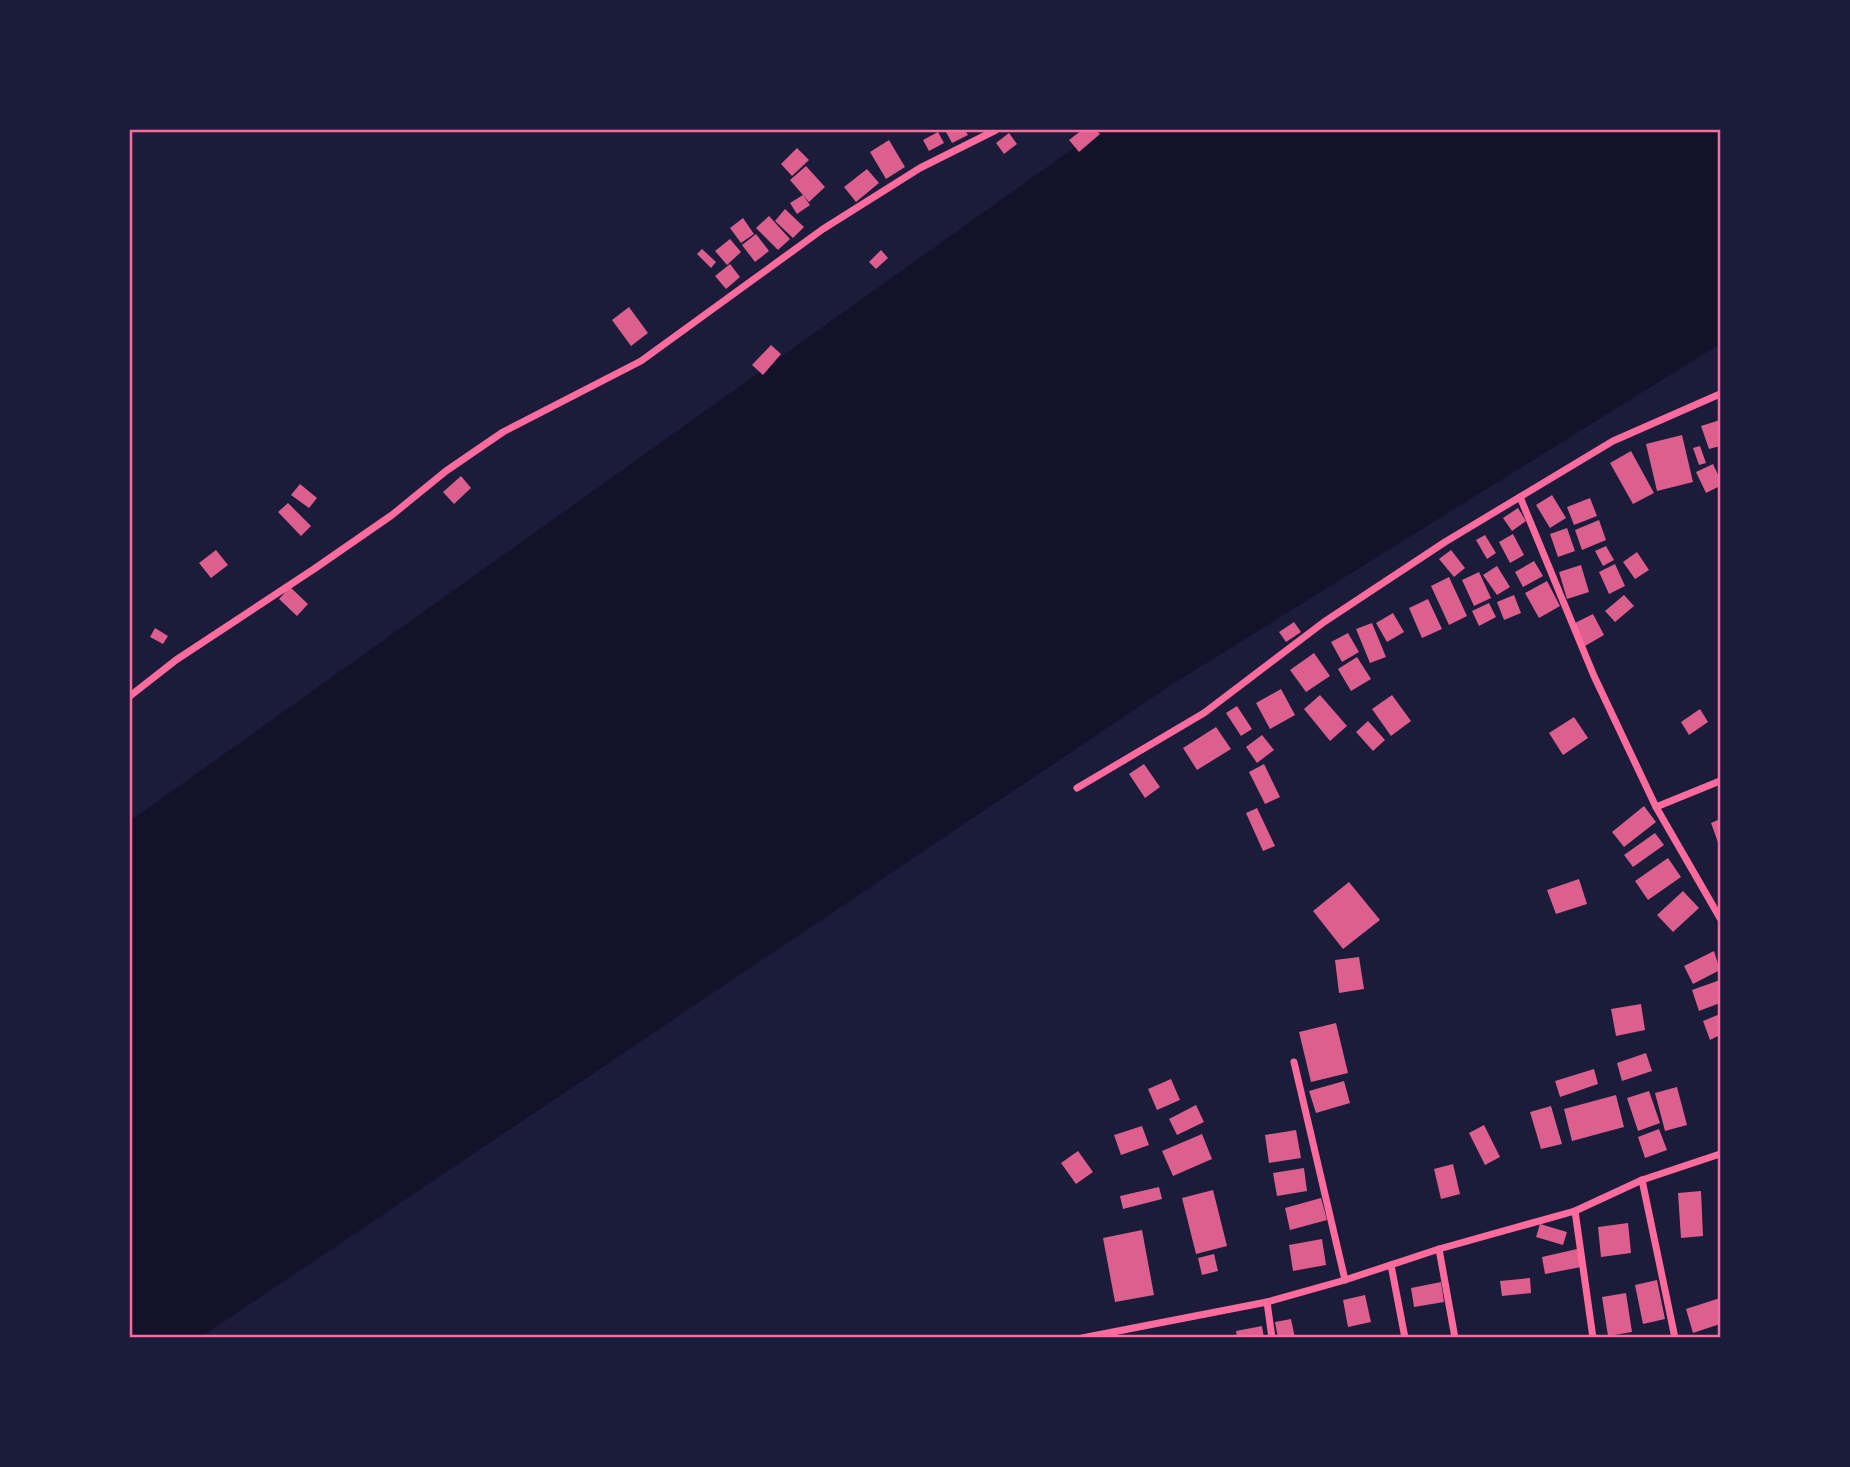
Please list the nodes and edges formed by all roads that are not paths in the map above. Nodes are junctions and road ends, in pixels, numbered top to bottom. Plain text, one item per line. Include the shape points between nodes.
1 (996, 130) edge
2 (1720, 394) edge
3 (1520, 497) junction
4 (130, 696) edge
5 (1720, 781) edge
6 (1077, 788) dead end
7 (1656, 807) junction
8 (1720, 918) edge
9 (1294, 1062) dead end
10 (1720, 1154) edge
11 (1643, 1180) junction
12 (1575, 1211) junction
13 (1439, 1250) junction
14 (1391, 1265) junction
15 (1345, 1280) junction
16 (1266, 1302) junction
17 (1094, 1336) edge
18 (1082, 1338) edge
19 (1272, 1338) edge
20 (1405, 1338) edge
21 (1455, 1338) edge
22 (1593, 1338) edge
23 (1675, 1338) edge

1 - 4 street via 920,168 823,229 641,361 503,432 392,515
2 - 3 street via 1614,441
3 - 6 street via 1324,622 1204,713
3 - 7 street via 1594,676
5 - 7 street
7 - 8 street
9 - 15 street
10 - 11 street
11 - 12 street
11 - 23 street
12 - 13 street
12 - 22 street
13 - 14 street
13 - 21 street
14 - 15 street
14 - 20 street
15 - 16 street
16 - 17 street
16 - 19 street
17 - 18 street

